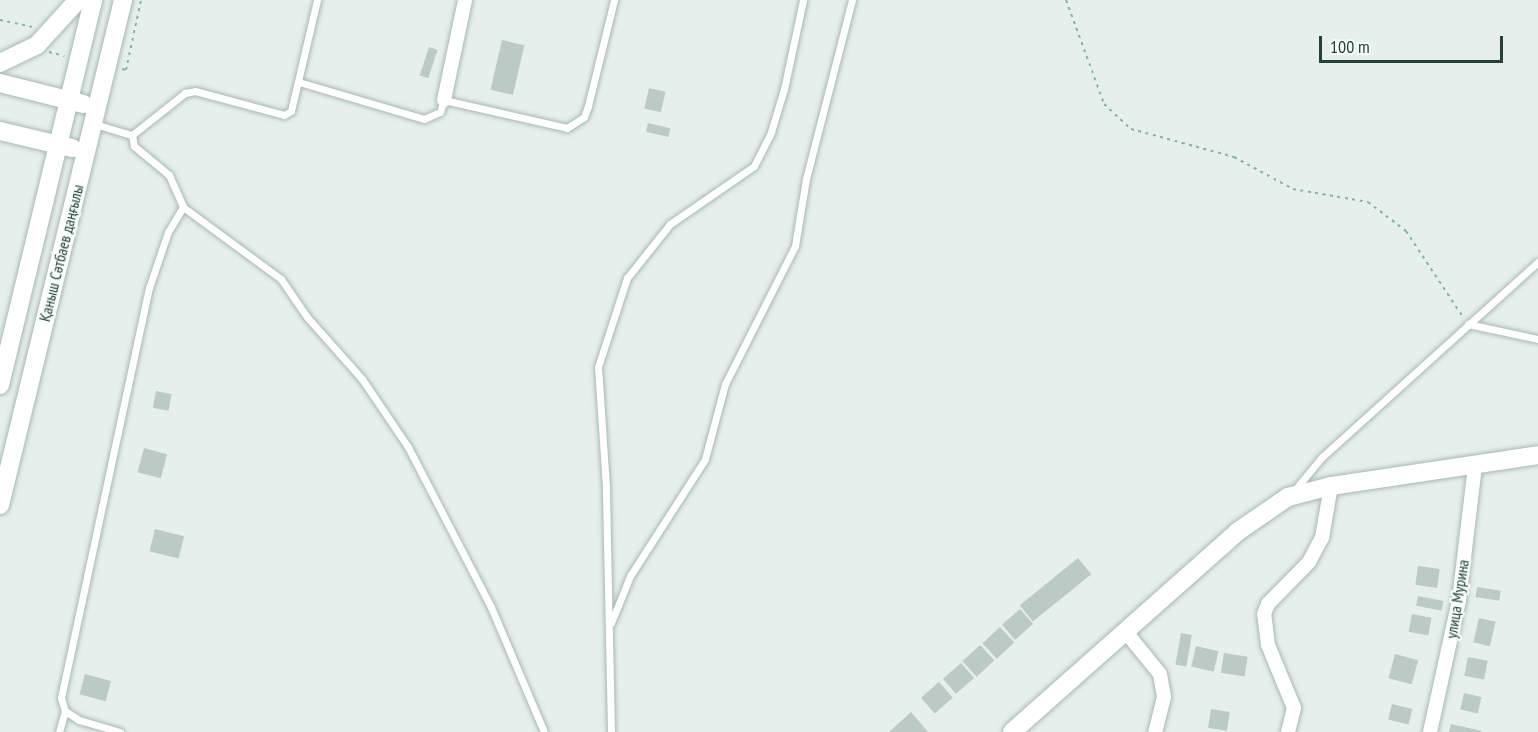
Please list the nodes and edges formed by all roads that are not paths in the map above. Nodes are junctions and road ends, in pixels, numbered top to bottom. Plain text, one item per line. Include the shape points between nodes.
1 (78, 0) edge
2 (93, 0) edge
3 (123, 0) edge
4 (317, 0) edge
5 (465, 0) edge
6 (614, 0) edge
7 (803, 0) edge
8 (852, 0) edge
9 (0, 63) edge
10 (299, 82) junction
11 (0, 83) edge
12 (444, 100) junction
13 (70, 101) junction
14 (94, 115) junction
15 (0, 131) edge
16 (132, 135) junction
17 (61, 146) junction
18 (86, 151) junction
19 (183, 207) junction
20 (1538, 262) edge
21 (1467, 324) junction
22 (1538, 339) edge
23 (0, 385) edge
24 (1538, 455) edge
25 (1474, 465) junction
26 (1331, 486) junction
27 (1288, 497) junction
28 (0, 505) edge
29 (609, 628) junction
30 (1125, 631) junction
31 (65, 711) junction
32 (59, 732) edge
33 (120, 732) edge
34 (544, 732) edge
35 (611, 732) edge
36 (1012, 732) edge
37 (1155, 732) edge
38 (1288, 732) edge
39 (1430, 732) edge

1 - 9 main road via 38,45
2 - 13 main road, Қаныш Сәтбаев даңғылы
3 - 14 main road, Қаныш Сәтбаев даңғылы
4 - 10 lane
5 - 12 street
6 - 12 lane via 588,106 576,124 567,128
7 - 29 lane via 784,89 771,132 754,166 670,224 627,278 598,368
8 - 29 lane via 806,179 795,246 725,384 705,459 630,576
10 - 12 lane via 424,119 440,112
10 - 16 lane via 291,111 284,115 195,91 185,93
11 - 13 main road
13 - 14 main road
13 - 17 main road, Қаныш Сәтбаев даңғылы
14 - 16 lane
14 - 18 main road, Қаныш Сәтбаев даңғылы
15 - 17 main road
16 - 19 lane via 134,146 169,175
17 - 18 main road
17 - 23 main road, Қаныш Сәтбаев даңғылы
18 - 28 main road, Қаныш Сәтбаев даңғылы
19 - 31 lane via 168,232 149,288 70,653 62,698
19 - 34 lane via 281,279 307,317 362,379 419,467 491,607
20 - 21 lane
21 - 22 lane
21 - 27 lane via 1322,457
24 - 25 main road
25 - 26 main road
25 - 39 street, улица Мурина via 1459,600
26 - 27 main road
26 - 38 street via 1322,537 1309,562 1268,604 1264,614 1268,645 1294,708
27 - 30 main road via 1238,532
29 - 35 lane
30 - 36 main road
30 - 37 street via 1160,674 1164,697
31 - 32 lane
31 - 33 lane via 79,720

